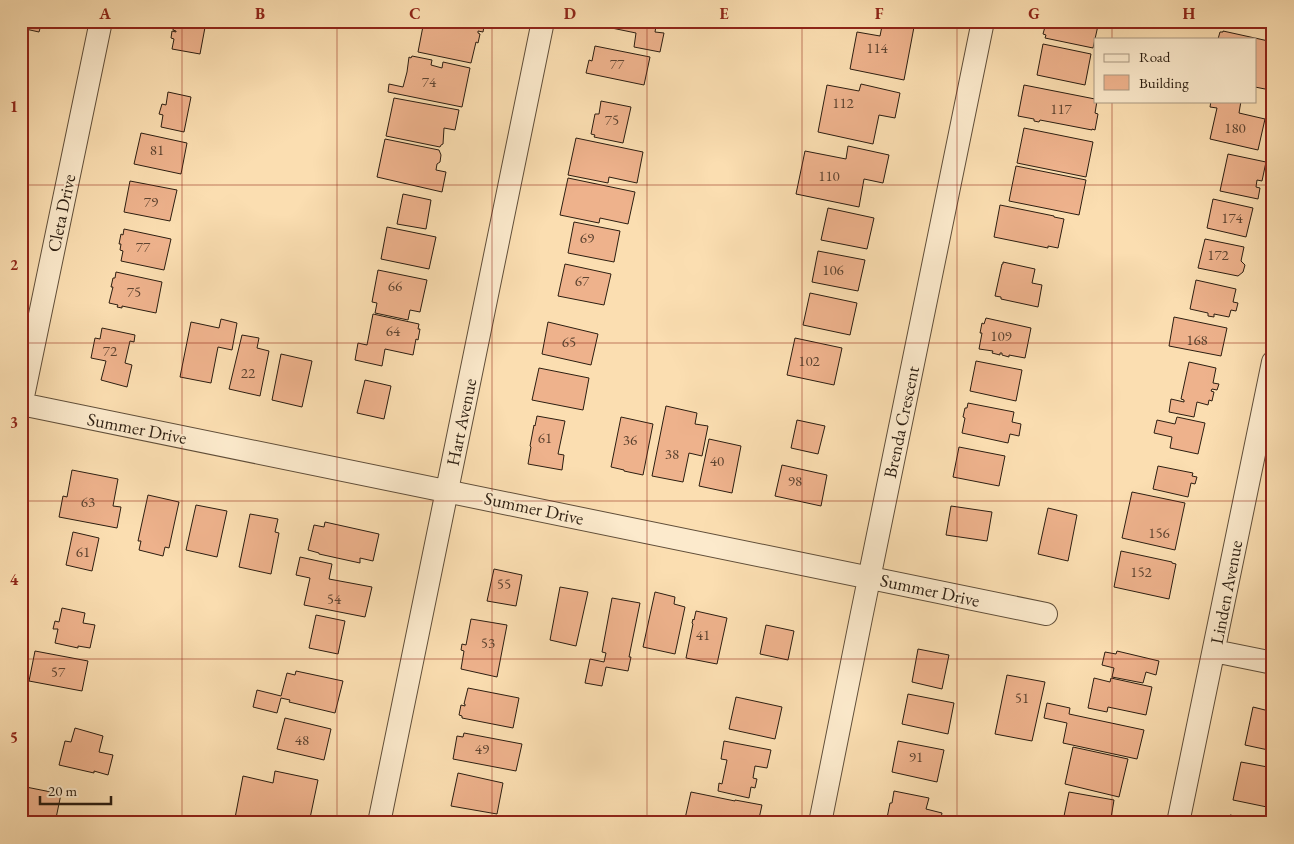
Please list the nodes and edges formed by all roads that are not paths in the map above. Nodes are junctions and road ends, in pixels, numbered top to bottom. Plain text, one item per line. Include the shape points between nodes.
1 (101, 21) edge
2 (543, 21) edge
3 (983, 21) edge
4 (1273, 362) edge
5 (21, 405) edge
6 (447, 491) junction
7 (869, 578) junction
8 (1046, 614) dead end
9 (1214, 651) junction
10 (1273, 663) edge
11 (379, 823) edge
12 (820, 823) edge
13 (1178, 823) edge

1 - 5 street, Cleta Drive
2 - 6 street, Hart Avenue
3 - 7 street, Brenda Crescent
4 - 9 street, Linden Avenue
5 - 6 street, Summer Drive
6 - 7 street, Summer Drive
6 - 11 street, Hart Avenue
7 - 8 street, Summer Drive
7 - 12 street, Brenda Crescent
9 - 10 street
9 - 13 street, Linden Avenue

